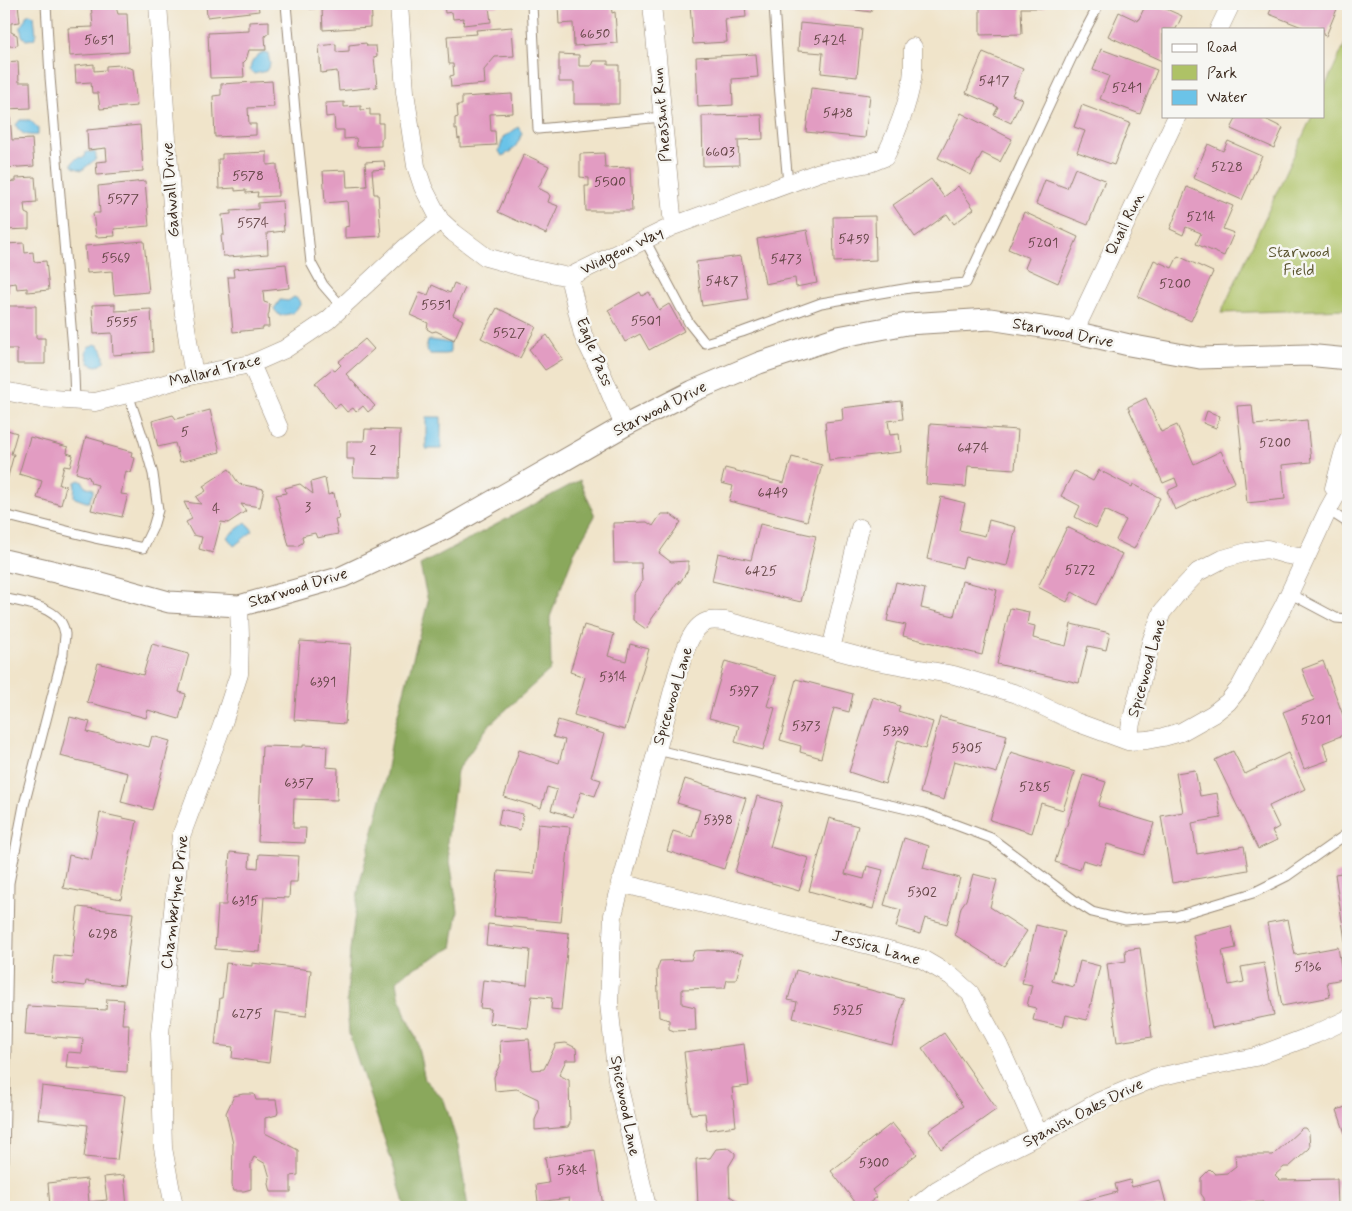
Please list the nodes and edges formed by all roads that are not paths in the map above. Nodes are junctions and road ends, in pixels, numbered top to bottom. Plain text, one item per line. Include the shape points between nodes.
1 (46, 4) edge
2 (158, 4) edge
3 (286, 4) edge
4 (399, 4) edge
5 (532, 4) edge
6 (652, 4) edge
7 (774, 4) edge
8 (1095, 4) edge
9 (1226, 5) edge
10 (1219, 28) edge
11 (912, 47) dead end
12 (662, 117) junction
13 (1176, 118) edge
14 (788, 184) junction
15 (440, 220) junction
16 (673, 226) junction
17 (645, 240) junction
18 (569, 277) junction
19 (342, 307) junction
20 (1074, 332) junction
21 (1348, 359) edge
22 (251, 364) junction
23 (194, 375) junction
24 (4, 391) edge
25 (128, 394) junction
26 (75, 400) junction
27 (624, 426) junction
28 (279, 428) dead end
29 (1348, 440) edge
30 (1348, 474) edge
31 (1328, 510) junction
32 (4, 515) edge
33 (1348, 523) edge
34 (860, 528) dead end
35 (1305, 558) junction
36 (4, 560) edge
37 (1289, 593) junction
38 (4, 598) edge
39 (239, 606) junction
40 (1348, 619) edge
41 (831, 650) junction
42 (1128, 741) junction
43 (656, 750) junction
44 (1348, 833) edge
45 (620, 883) junction
46 (1348, 1019) edge
47 (1039, 1135) junction
48 (4, 1162) edge
49 (174, 1207) edge
50 (647, 1207) edge
51 (916, 1207) edge

1 - 26 lane
2 - 23 street, Gadwall Drive via 176,256
3 - 19 lane via 311,263 323,285
4 - 15 street, Widgeon Way via 405,92 416,166
5 - 12 lane via 538,129
6 - 12 street, Pheasant Run
7 - 14 lane
8 - 17 lane via 1096,10 966,283 910,288 822,303 705,343 689,323
9 - 10 street
11 - 14 street, Widgeon Way via 913,70 909,92 885,156 820,172
12 - 16 street, Pheasant Run
13 - 20 street, Quail Run
14 - 16 street, Widgeon Way
15 - 18 street, Widgeon Way via 486,256
15 - 19 street, Mallard Trace via 404,248
16 - 17 street, Widgeon Way
17 - 18 street, Widgeon Way
18 - 27 street, Eagle Pass via 583,335
19 - 22 street, Mallard Trace via 285,349
20 - 21 street, Starwood Drive via 1129,346 1200,358 1307,355
20 - 27 street, Starwood Drive via 990,319 907,324 838,337 759,362
22 - 23 street, Mallard Trace
22 - 28 street
23 - 25 street, Mallard Trace
24 - 26 street, Mallard Trace
25 - 26 street, Mallard Trace via 96,402
25 - 32 lane via 153,474 158,510 143,548
27 - 39 street, Starwood Drive via 446,528 403,549 342,577
29 - 31 street, Spicewood Lane
30 - 31 street, Spicewood Lane
31 - 33 lane
31 - 35 street, Spicewood Lane
34 - 41 street
35 - 37 street, Spicewood Lane
35 - 42 street, Spicewood Lane via 1267,550 1224,558 1198,572 1162,612 1151,642
36 - 39 street, Starwood Drive via 169,602
37 - 40 lane via 1336,618
37 - 42 street, Spicewood Lane via 1243,681 1228,702 1181,732
38 - 48 lane via 54,613 61,620 65,634 9,883
39 - 49 street, Chamberlyne Drive via 239,674 181,836 160,1033 163,1148
41 - 42 street, Spicewood Lane via 954,675 1017,694 1076,722
41 - 43 street, Spicewood Lane via 726,620 703,624 690,641 677,675
43 - 44 lane via 924,813 991,838 1092,912 1126,920 1176,916 1253,893 1287,876
43 - 45 street, Spicewood Lane
45 - 47 street, Jessica Lane via 922,959 970,993 998,1044
45 - 50 street, Spicewood Lane via 612,914 609,1003 617,1079
46 - 47 street, Spanish Oaks Drive via 1255,1057 1157,1077 1098,1102
47 - 51 street, Spanish Oaks Drive via 970,1170

